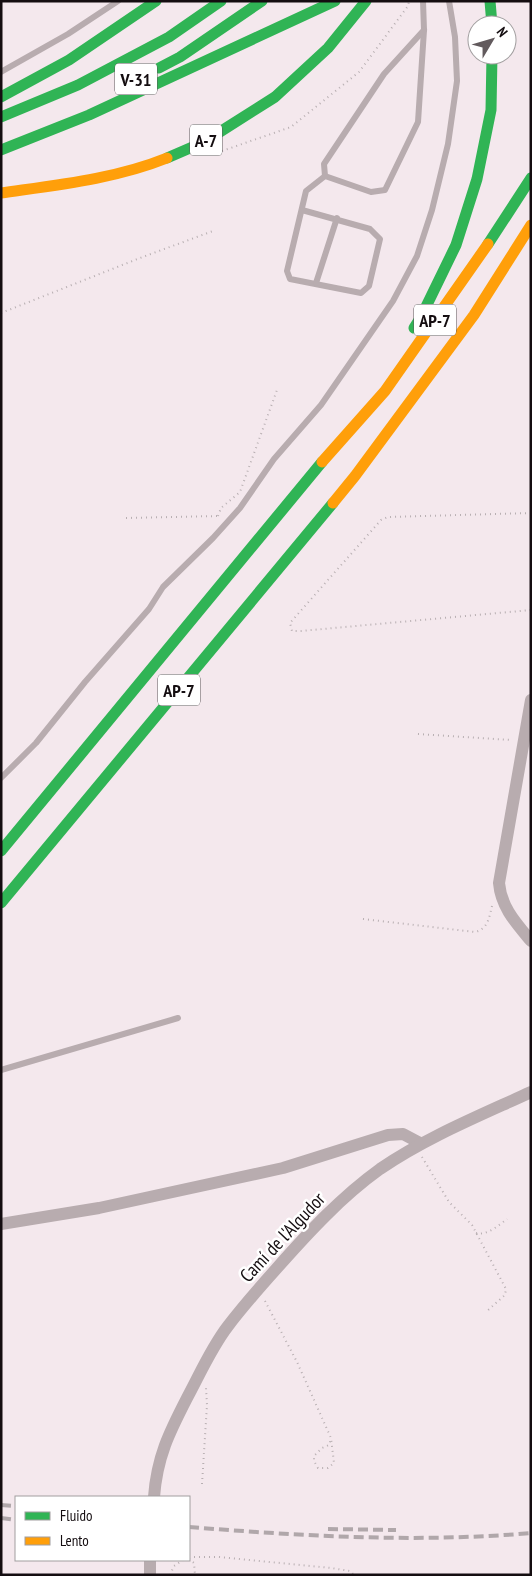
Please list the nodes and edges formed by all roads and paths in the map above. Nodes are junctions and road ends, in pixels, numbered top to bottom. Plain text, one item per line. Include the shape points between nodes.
1 (118, 1) edge
2 (156, 1) edge
3 (221, 1) edge
4 (262, 1) edge
5 (335, 1) edge
6 (366, 1) edge
7 (423, 1) edge
8 (449, 1) edge
9 (490, 1) edge
10 (491, 15) edge
11 (424, 30) junction
12 (492, 65) edge
13 (1, 72) edge
14 (145, 74) dead end
15 (1, 97) edge
16 (94, 100) dead end
17 (1, 117) edge
18 (1, 140) edge
19 (1, 150) edge
20 (325, 176) junction
21 (531, 178) edge
22 (1, 193) edge
23 (302, 210) junction
24 (337, 218) junction
25 (531, 225) edge
26 (213, 232) dead end
27 (316, 283) junction
28 (1, 313) edge
29 (406, 340) dead end
30 (375, 386) dead end
31 (277, 390) dead end
32 (328, 456) junction
33 (531, 513) edge
34 (218, 516) junction
35 (126, 518) dead end
36 (226, 523) junction
37 (531, 610) edge
38 (531, 700) edge
39 (418, 734) dead end
40 (523, 741) junction
41 (1, 778) edge
42 (1, 851) edge
43 (499, 888) junction
44 (1, 904) edge
45 (363, 919) dead end
46 (531, 941) edge
47 (178, 1018) dead end
48 (1, 1070) edge
49 (531, 1092) edge
50 (418, 1145) junction
51 (507, 1220) dead end
52 (1, 1224) edge
53 (476, 1233) junction
54 (257, 1291) junction
55 (487, 1311) dead end
56 (201, 1369) junction
57 (331, 1439) junction
58 (202, 1484) dead end
59 (154, 1495) edge
60 (190, 1558) edge
61 (190, 1559) edge
62 (150, 1561) edge
63 (182, 1561) edge
64 (150, 1575) edge
65 (170, 1575) edge
66 (195, 1575) edge
67 (354, 1575) edge

1 - 13 lane
2 - 15 highway via 69,60
3 - 17 highway, V-31 via 169,37 78,85
4 - 14 highway, V-31 via 180,57
5 - 19 highway via 89,115
6 - 22 highway, A-7 via 328,48 275,97 204,142 142,168 68,184
7 - 11 lane
8 - 36 lane via 457,81 448,144 417,256 393,301 321,405 274,459
9 - 10 highway
11 - 20 lane via 384,74 324,164
11 - 20 lane via 418,122 385,190 371,192
12 - 29 highway via 490,110 477,179 456,245 421,317
16 - 18 highway, V-31
20 - 23 lane via 306,191
21 - 32 highway, AP-7 via 386,391
23 - 24 lane
23 - 27 lane via 287,271 290,279
24 - 27 lane
24 - 27 lane via 370,229 380,240 369,286 361,292
25 - 44 highway, AP-7 via 474,315 355,476
26 - 28 path
30 - 32 highway
31 - 34 path via 240,492 221,508
32 - 42 highway, AP-7
33 - 37 path via 388,517 381,520 290,624 292,630 301,631
34 - 35 path
34 - 36 path
36 - 41 lane via 163,587 150,609 36,743
38 - 40 street
39 - 40 path
40 - 43 street
43 - 45 path via 487,924 479,931
43 - 46 street via 508,912
47 - 48 lane
49 - 50 street, Camí de l'Algudor
50 - 52 street via 404,1134 388,1136 283,1168 99,1208
50 - 53 path via 449,1202
50 - 54 street, Camí de l'Algudor via 379,1170 320,1220
51 - 53 path via 486,1233
53 - 55 path via 506,1289 505,1295
54 - 56 street, Camí de l'Algudor via 228,1326
54 - 57 path via 297,1362
56 - 58 path via 207,1405
56 - 59 street, Camí de l'Algudor via 162,1449
57 - 57 path via 334,1463 328,1468 318,1468 314,1456 329,1445
60 - 67 path via 219,1557 331,1568 350,1571
61 - 66 path via 194,1563
62 - 64 street
63 - 65 path via 174,1566

